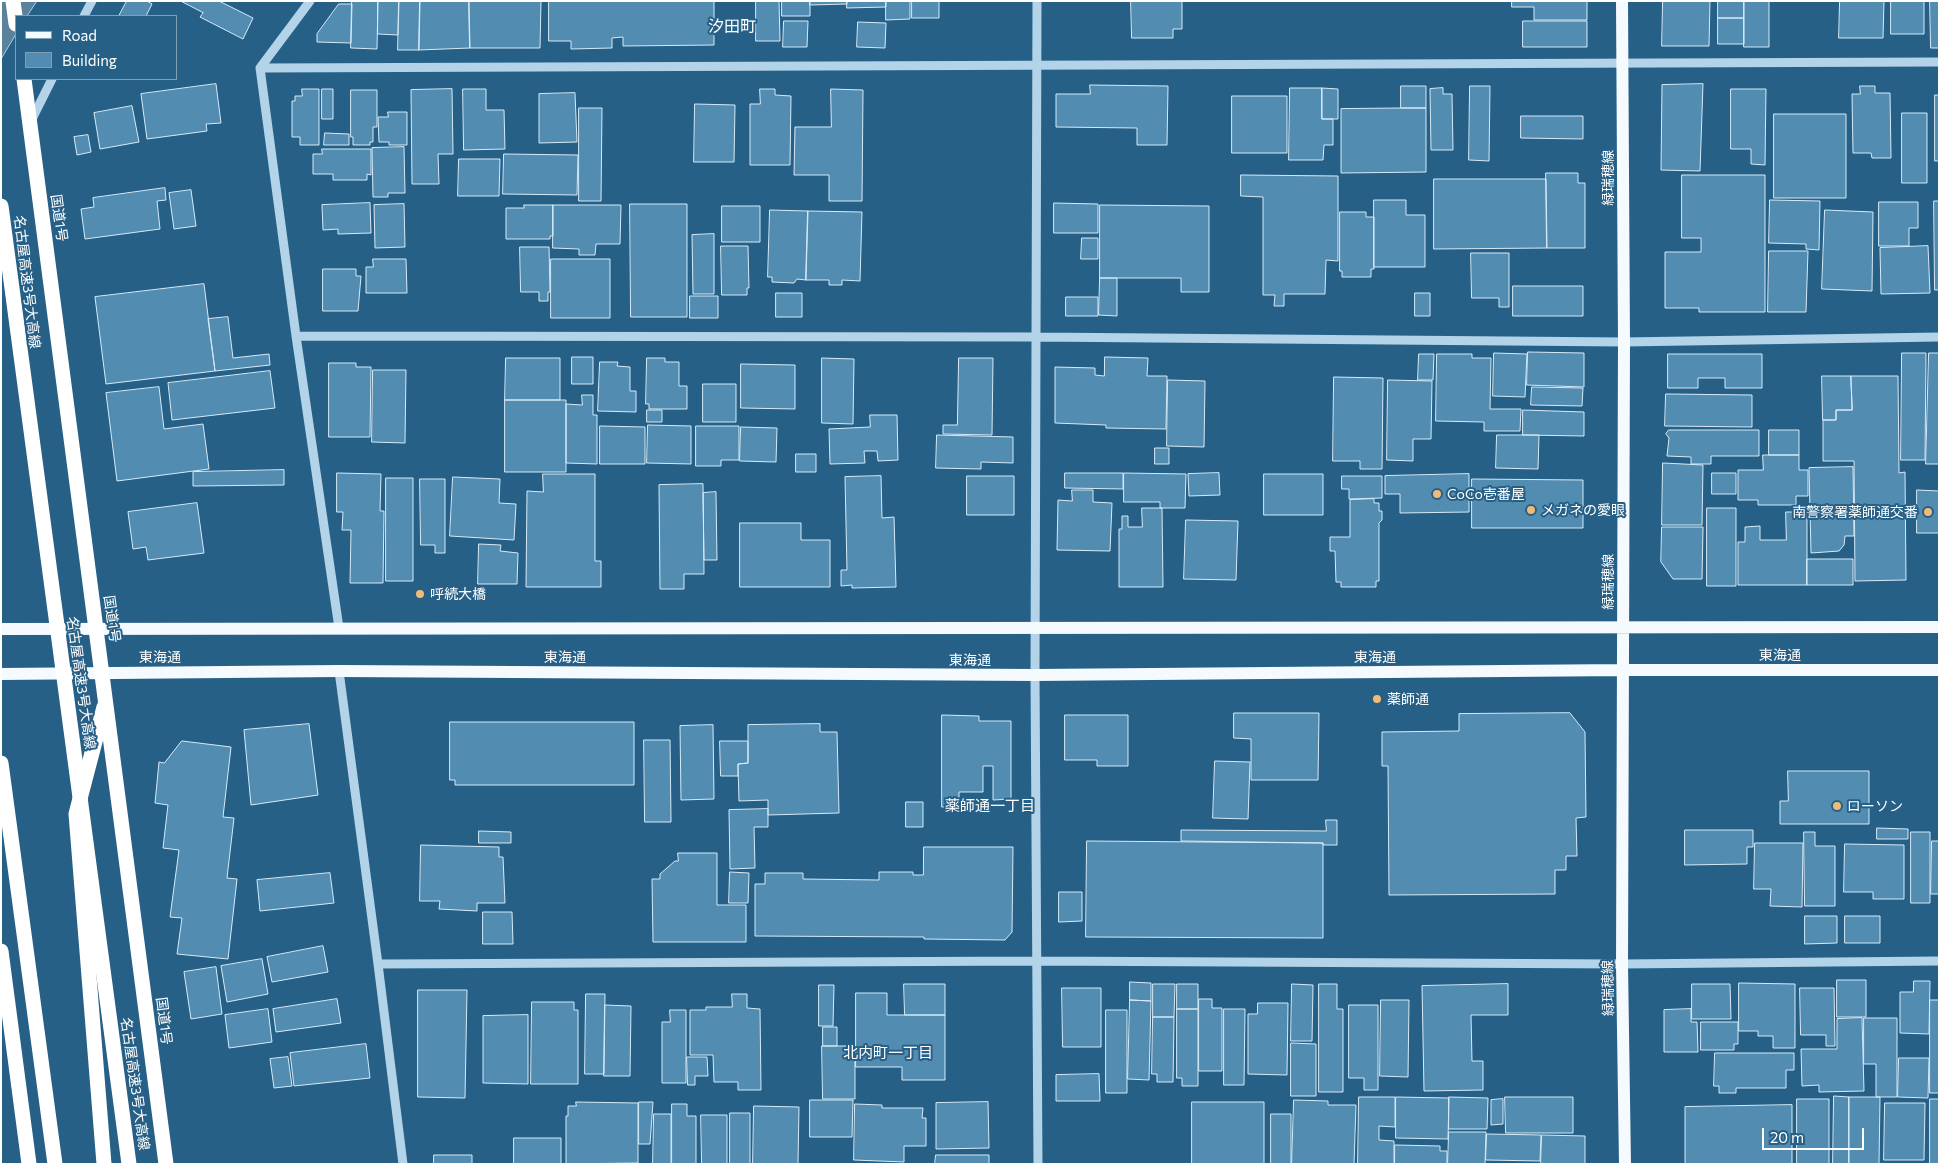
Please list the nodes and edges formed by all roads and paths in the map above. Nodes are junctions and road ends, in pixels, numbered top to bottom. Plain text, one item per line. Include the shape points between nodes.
1 (13, 1) edge
2 (92, 1) edge
3 (310, 1) edge
4 (1037, 1) edge
5 (1622, 1) edge
6 (85, 15) edge
7 (15, 16) edge
8 (1939, 62) edge
9 (1622, 63) junction
10 (1037, 66) junction
11 (260, 68) junction
12 (24, 80) edge
13 (52, 80) edge
14 (30, 123) junction
15 (1, 206) edge
16 (296, 336) junction
17 (1037, 337) junction
18 (1939, 337) edge
19 (1624, 342) junction
20 (97, 627) junction
21 (1623, 627) junction
22 (1939, 627) edge
23 (1, 628) edge
24 (339, 628) junction
25 (1036, 629) junction
26 (1623, 670) junction
27 (1939, 670) edge
28 (339, 671) junction
29 (103, 672) junction
30 (1, 674) edge
31 (1035, 675) junction
32 (106, 699) junction
33 (1, 764) edge
34 (1, 951) edge
35 (1037, 961) junction
36 (1939, 962) edge
37 (378, 964) junction
38 (1622, 964) junction
39 (29, 1164) edge
40 (55, 1164) edge
41 (104, 1164) edge
42 (129, 1164) edge
43 (166, 1164) edge
44 (403, 1164) edge
45 (1038, 1164) edge
46 (1625, 1164) edge

1 - 7 highway
2 - 6 street
3 - 11 street
4 - 10 street
5 - 9 main road, 緑瑞穂線
8 - 9 street
9 - 10 street
9 - 19 main road, 緑瑞穂線
10 - 11 street
10 - 17 street
11 - 16 street
12 - 14 highway, 国道1号
13 - 14 street
14 - 20 highway, 国道1号
15 - 42 highway, 名古屋高速3号大高線, bridge
16 - 17 street
16 - 24 street
17 - 19 street
17 - 25 street
18 - 19 street
19 - 21 main road, 緑瑞穂線
20 - 23 main road, 東海通
20 - 24 main road, 東海通
20 - 29 highway, 国道1号
21 - 22 main road, 東海通
21 - 25 main road, 東海通
21 - 26 main road, 緑瑞穂線
24 - 25 main road, 東海通
25 - 31 street
26 - 27 main road, 東海通
26 - 31 main road, 東海通
26 - 38 main road, 緑瑞穂線
28 - 29 main road, 東海通
28 - 31 main road, 東海通
28 - 37 street
29 - 30 main road, 東海通
29 - 32 highway, 国道1号
31 - 35 street
32 - 41 highway via 76,814
32 - 43 highway, 国道1号
33 - 40 highway
34 - 39 highway
35 - 37 street
35 - 38 street
35 - 45 street
36 - 38 street
37 - 44 street
38 - 46 main road, 緑瑞穂線

